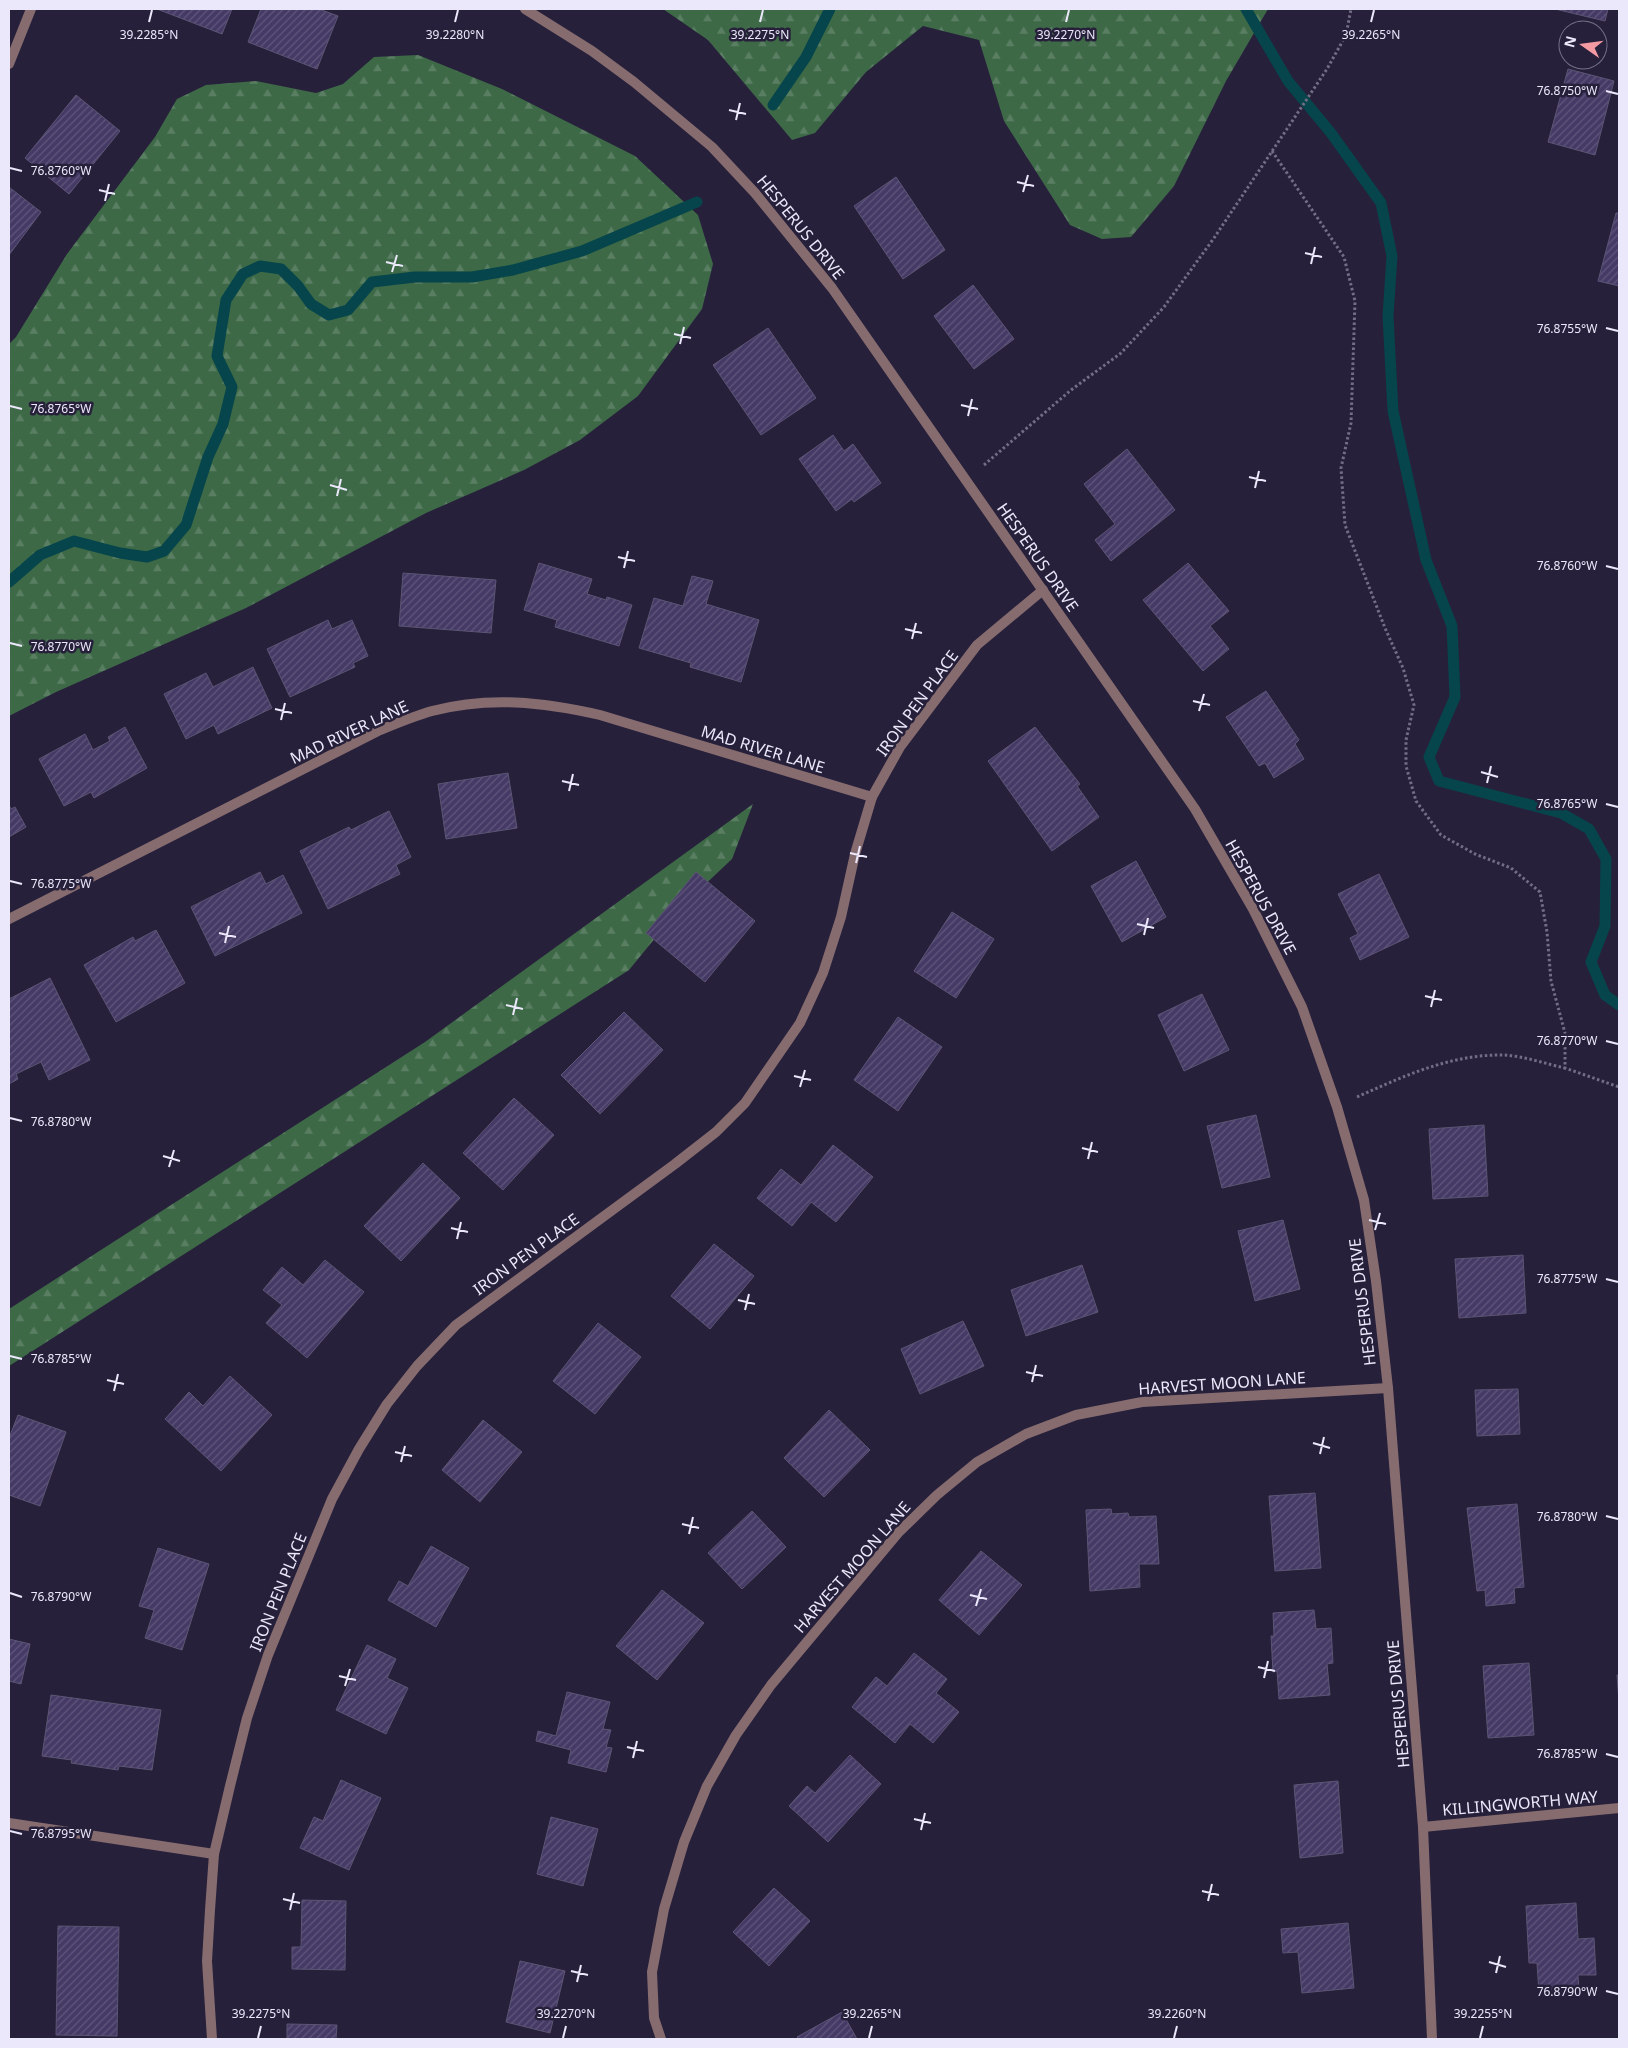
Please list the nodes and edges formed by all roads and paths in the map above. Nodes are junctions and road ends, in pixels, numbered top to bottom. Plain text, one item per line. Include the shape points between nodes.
1 (30, 9) edge
2 (525, 9) edge
3 (1352, 9) edge
4 (9, 64) edge
5 (1272, 151) junction
6 (966, 480) junction
7 (1043, 590) junction
8 (872, 797) junction
9 (9, 919) edge
10 (1565, 1068) junction
11 (1619, 1087) edge
12 (1337, 1107) junction
13 (1388, 1388) junction
14 (1619, 1808) edge
15 (9, 1823) edge
16 (1423, 1827) junction
17 (214, 1854) junction
18 (212, 2039) edge
19 (662, 2039) edge
20 (1432, 2039) edge

1 - 4 street
2 - 6 street, HESPERUS DRIVE via 634,82 718,153 832,288
3 - 5 path via 1346,35 1327,69
5 - 6 path via 1164,307 1121,353 1071,390
5 - 10 path via 1344,257 1355,301 1351,422 1341,468 1346,525 1403,668 1414,705 1406,740 1406,766 1416,801 1441,835 1475,854 1511,868 1540,892 1548,932 1551,981 1565,1033
6 - 7 street, HESPERUS DRIVE
7 - 8 street, IRON PEN PLACE via 977,645 900,747
7 - 12 street, HESPERUS DRIVE via 1194,809 1254,908 1302,1007
8 - 9 street, MAD RIVER LANE via 600,715 518,701 475,703 431,711 378,731
8 - 17 street, IRON PEN PLACE via 841,918 823,973 800,1023 745,1103 716,1132 675,1164 456,1324 386,1404 332,1499 268,1655 247,1718
10 - 11 path
10 - 12 path via 1506,1055 1459,1058 1406,1075
12 - 13 street, HESPERUS DRIVE via 1364,1200
13 - 16 street, HESPERUS DRIVE
13 - 19 street, HARVEST MOON LANE via 1142,1402 1076,1415 1026,1434 977,1462 937,1495 898,1532 771,1685 707,1786 684,1842 664,1910 652,1972 654,2018
14 - 16 street, KILLINGWORTH WAY
15 - 17 street
16 - 20 street, HESPERUS DRIVE
17 - 18 street, IRON PEN PLACE via 207,1961

